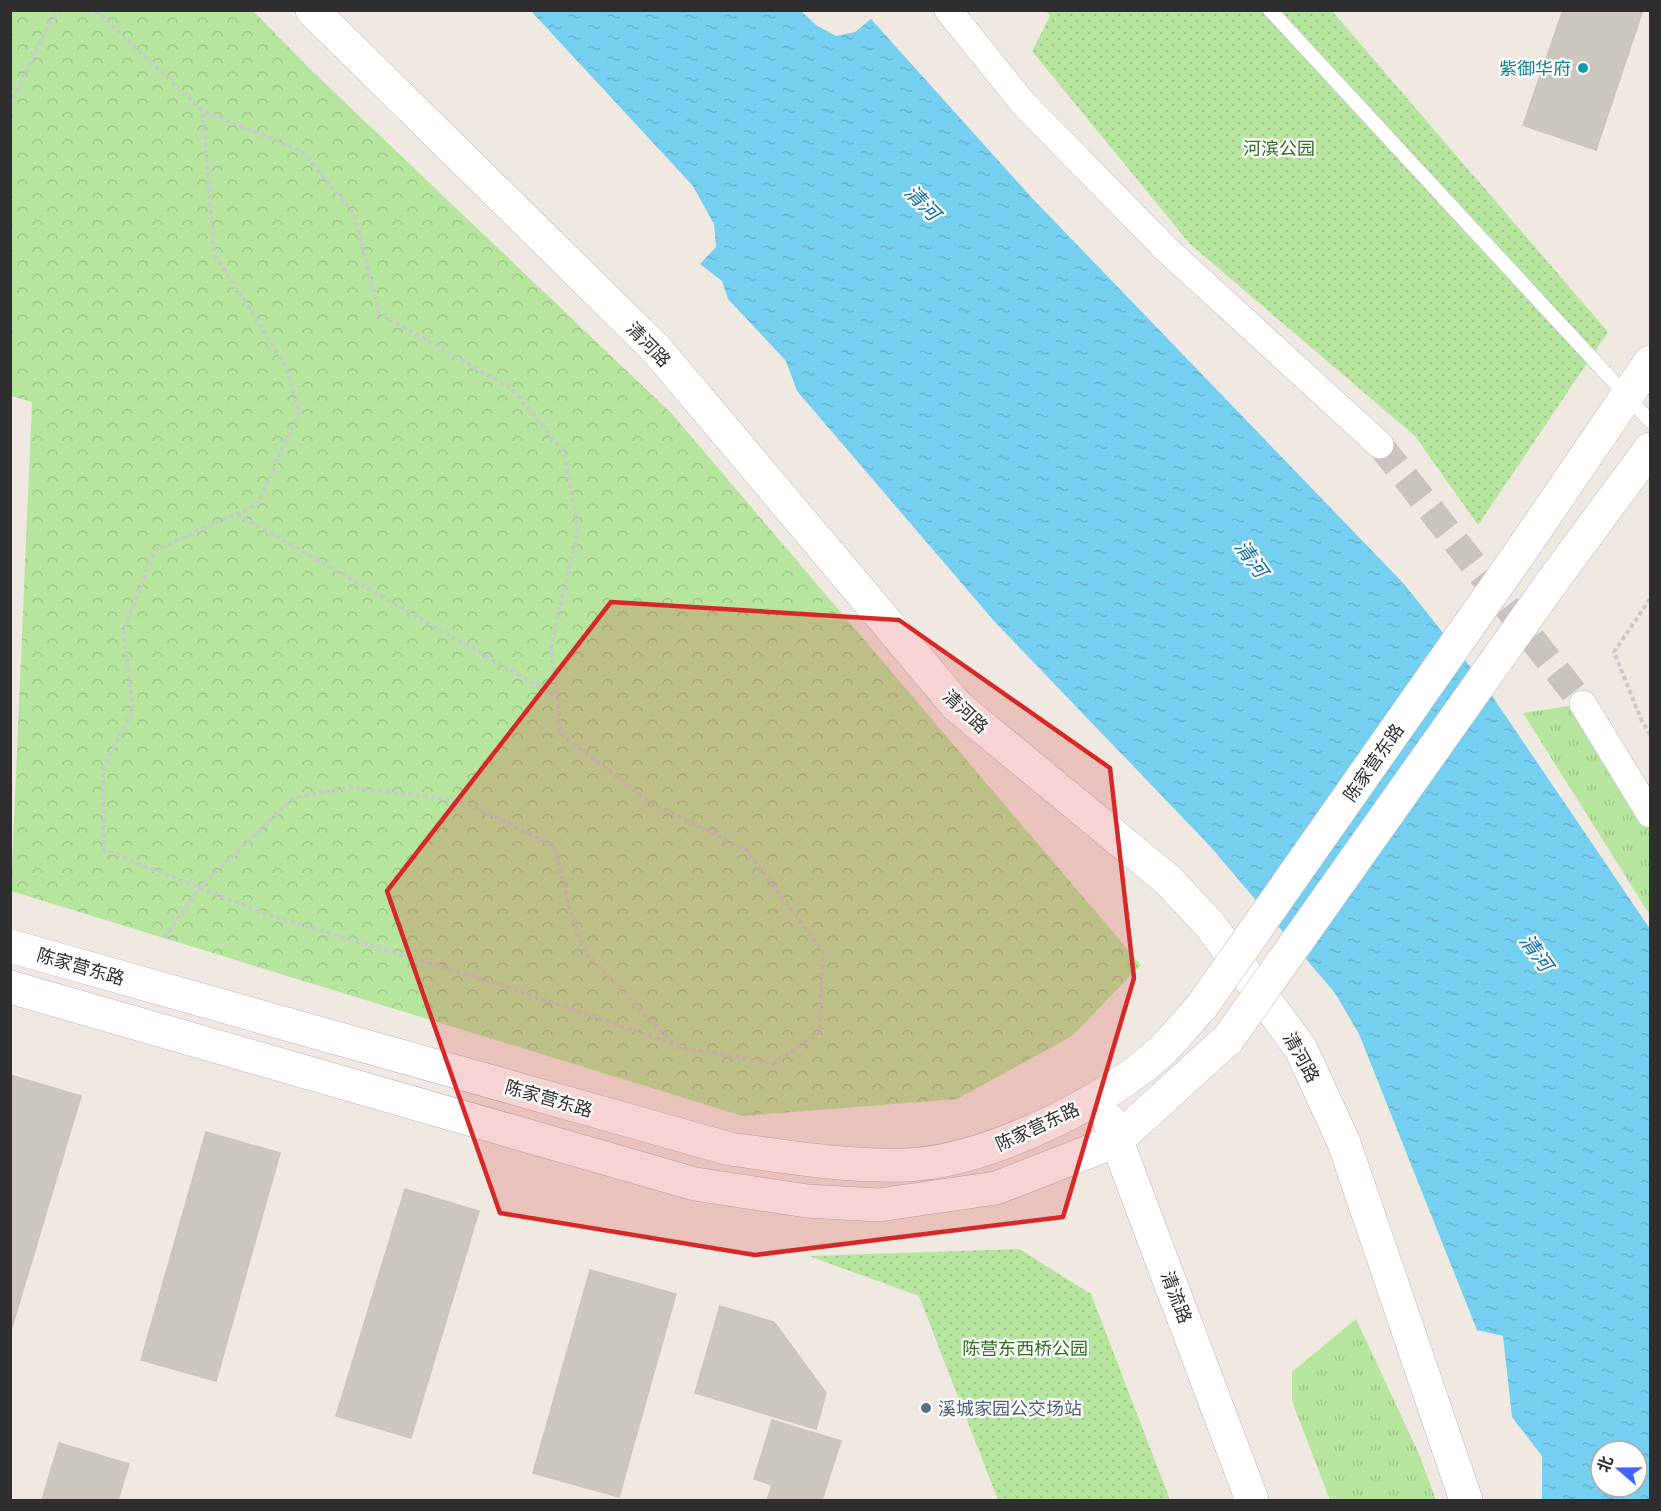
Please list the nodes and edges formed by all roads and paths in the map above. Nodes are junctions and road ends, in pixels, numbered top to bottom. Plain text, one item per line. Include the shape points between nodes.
1 (61, 10) edge
2 (87, 10) edge
3 (312, 10) edge
4 (948, 10) edge
5 (1270, 10) edge
6 (10, 106) edge
7 (203, 111) junction
8 (1650, 362) edge
9 (1626, 397) junction
10 (1650, 421) edge
11 (1380, 445) tunnel mouth
12 (1650, 448) edge
13 (236, 513) junction
14 (1650, 599) edge
15 (557, 697) junction
16 (1583, 704) tunnel mouth
17 (1650, 735) edge
18 (1650, 814) edge
19 (200, 887) junction
20 (164, 939) dead end
21 (10, 946) edge
22 (10, 987) edge
23 (675, 1045) junction
24 (1099, 1096) junction
25 (1116, 1141) junction
26 (1252, 1500) edge
27 (1466, 1500) edge

1 - 6 path via 50,22
2 - 7 path via 99,13
3 - 27 street, 清河路 via 657,350 957,706 1168,880 1210,925 1301,1049 1344,1143
4 - 11 street via 1023,104 1157,239
5 - 9 lane
7 - 13 path via 214,253 286,368 299,411 258,504
7 - 15 path via 302,151 354,214 379,313 512,389 564,452 578,531 551,646
8 - 9 street, 陈家营东路
9 - 10 lane
9 - 24 street, 陈家营东路, bridge via 1202,1006 1156,1056
12 - 25 street, bridge via 1228,1039
13 - 15 path
13 - 19 path via 155,550 123,630 133,709 103,768 104,850
14 - 17 path via 1614,652
15 - 23 path via 561,734 650,802 746,850 823,951 819,1032 773,1064
16 - 18 street
19 - 20 path
19 - 23 path via 275,917 496,983
19 - 23 path via 294,798 351,787 462,801 554,846 584,951
21 - 24 street, 陈家营东路 via 729,1149 818,1161 906,1165 959,1159 1009,1142
22 - 25 street via 696,1184 807,1201 879,1205 996,1188
24 - 25 street, 清流路
25 - 26 street, 清流路

